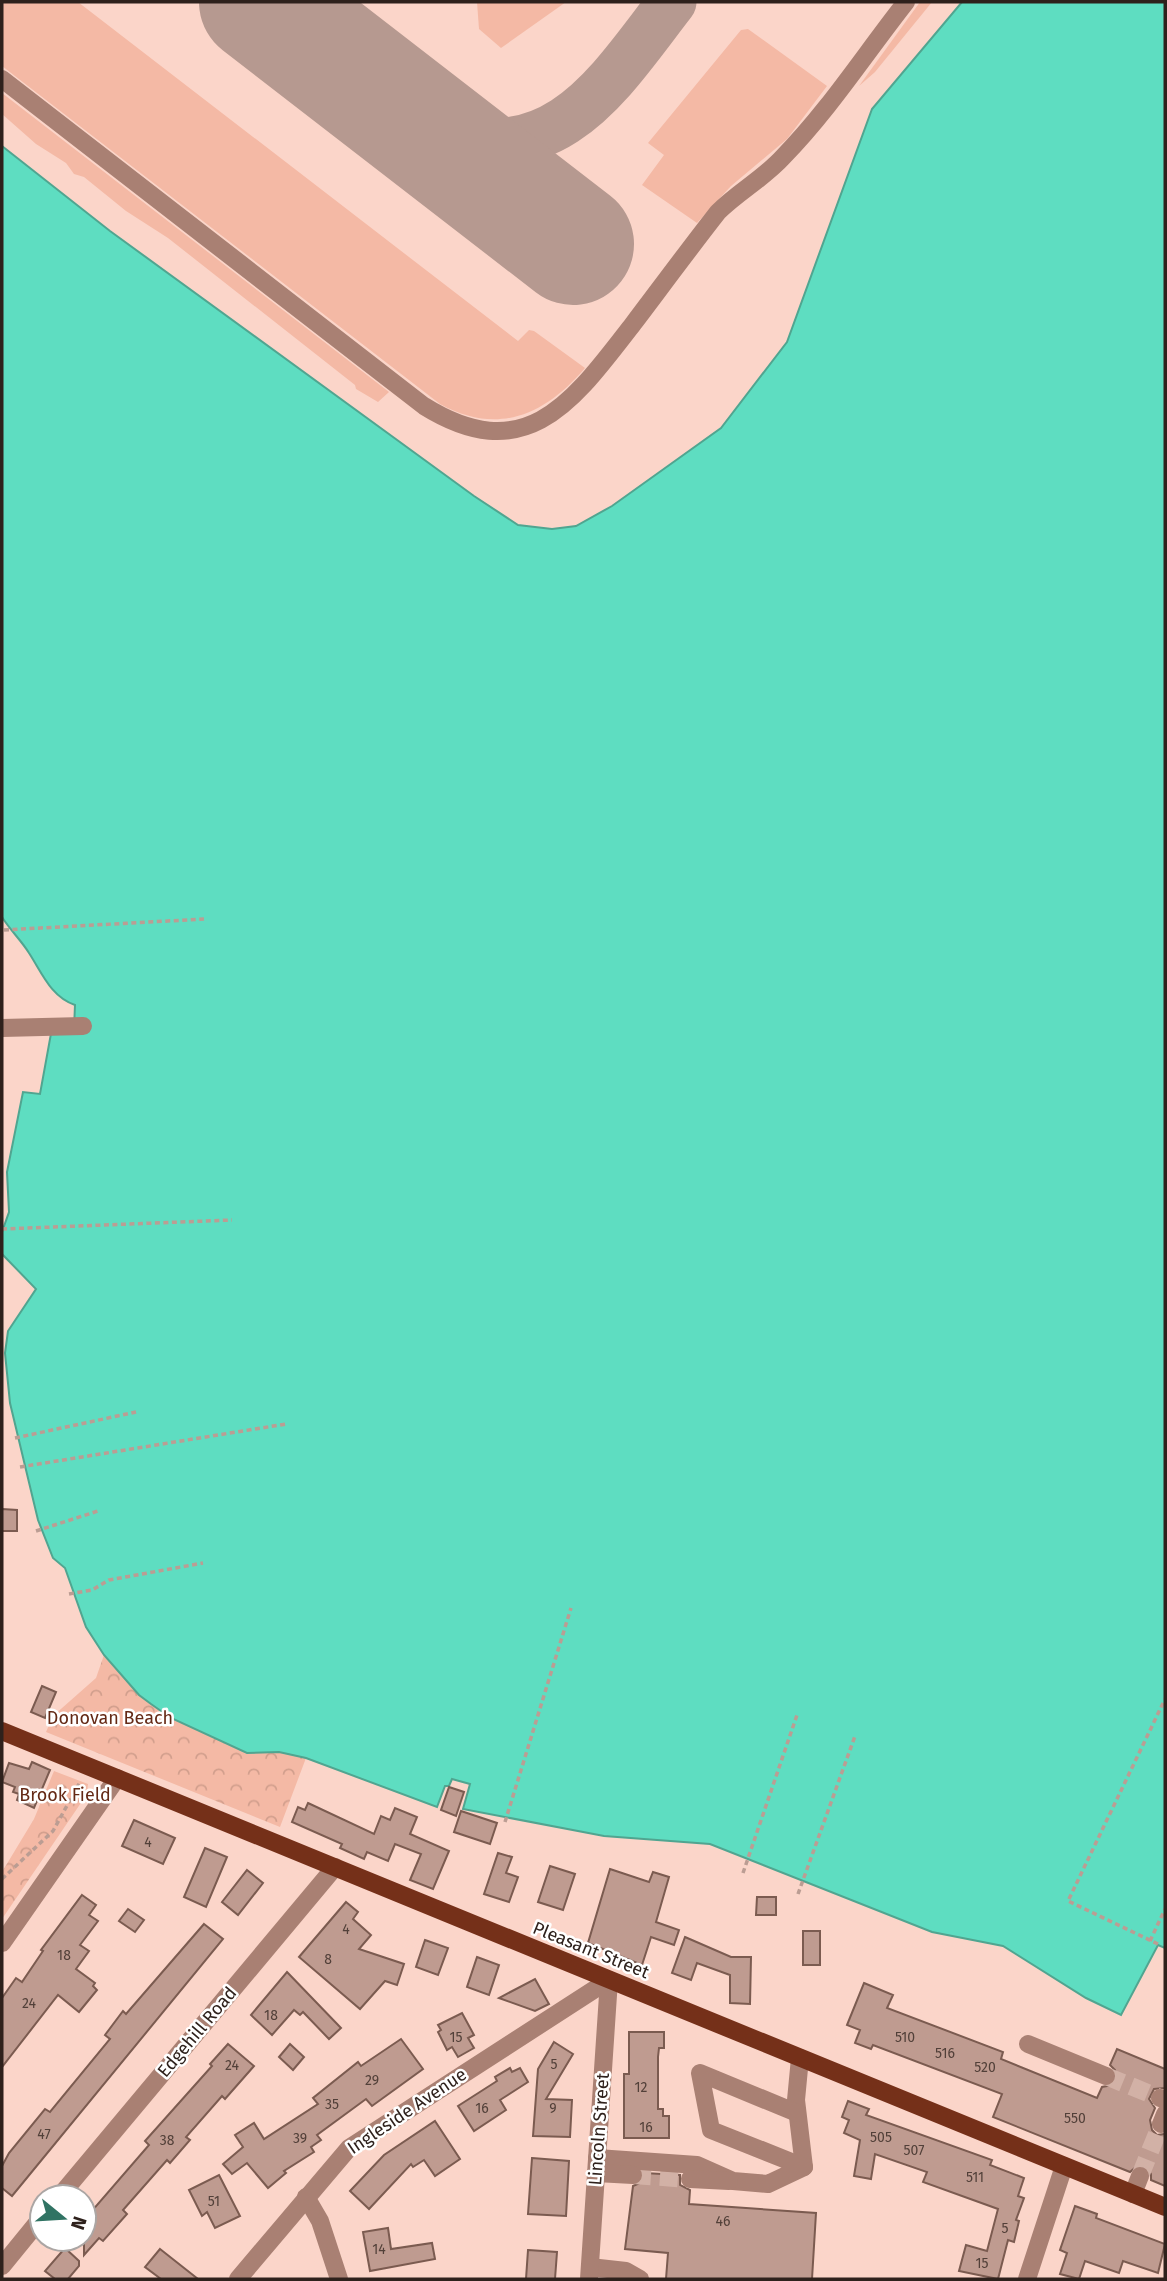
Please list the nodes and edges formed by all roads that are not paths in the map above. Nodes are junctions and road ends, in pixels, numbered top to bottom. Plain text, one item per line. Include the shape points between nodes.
1 (906, 2) edge
2 (2, 79) edge
3 (83, 1026) dead end
4 (2, 1028) edge
5 (2, 1731) edge
6 (117, 1778) junction
7 (335, 1867) junction
8 (2, 1943) edge
9 (609, 1980) junction
10 (1028, 2044) dead end
11 (800, 2058) junction
12 (1106, 2076) tunnel mouth
13 (797, 2113) junction
14 (597, 2165) junction
15 (1064, 2166) junction
16 (804, 2167) junction
17 (634, 2175) tunnel mouth
18 (1140, 2176) tunnel mouth
19 (690, 2179) tunnel mouth
20 (740, 2182) junction
21 (71, 2183) edge
22 (1133, 2194) junction
23 (306, 2197) junction
24 (1165, 2207) edge
25 (28, 2234) edge
26 (2, 2266) edge
27 (589, 2273) edge
28 (238, 2279) edge
29 (339, 2279) edge
30 (640, 2279) edge
31 (1027, 2279) edge

1 - 2 street via 809,130 780,161 718,212 575,397 530,426 507,431 466,427 424,406
3 - 4 street
5 - 6 main road, Pleasant Street
6 - 7 main road, Pleasant Street
6 - 8 street
7 - 9 main road, Pleasant Street
7 - 21 street, Edgehill Road
9 - 11 main road, Pleasant Street
9 - 14 street, Lincoln Street
9 - 23 street, Ingleside Avenue via 349,2148
10 - 12 street
11 - 13 street
11 - 15 main road, Pleasant Street
13 - 16 street
13 - 16 street via 700,2073 710,2130
14 - 17 street
14 - 20 street via 697,2165
14 - 27 street, Lincoln Street
15 - 22 main road, Pleasant Street
15 - 31 street
16 - 20 street via 776,2183
18 - 22 street
19 - 20 street
22 - 24 main road, Pleasant Street
23 - 28 street, Ingleside Avenue
23 - 29 street via 318,2215
25 - 26 street
27 - 30 street via 620,2270

